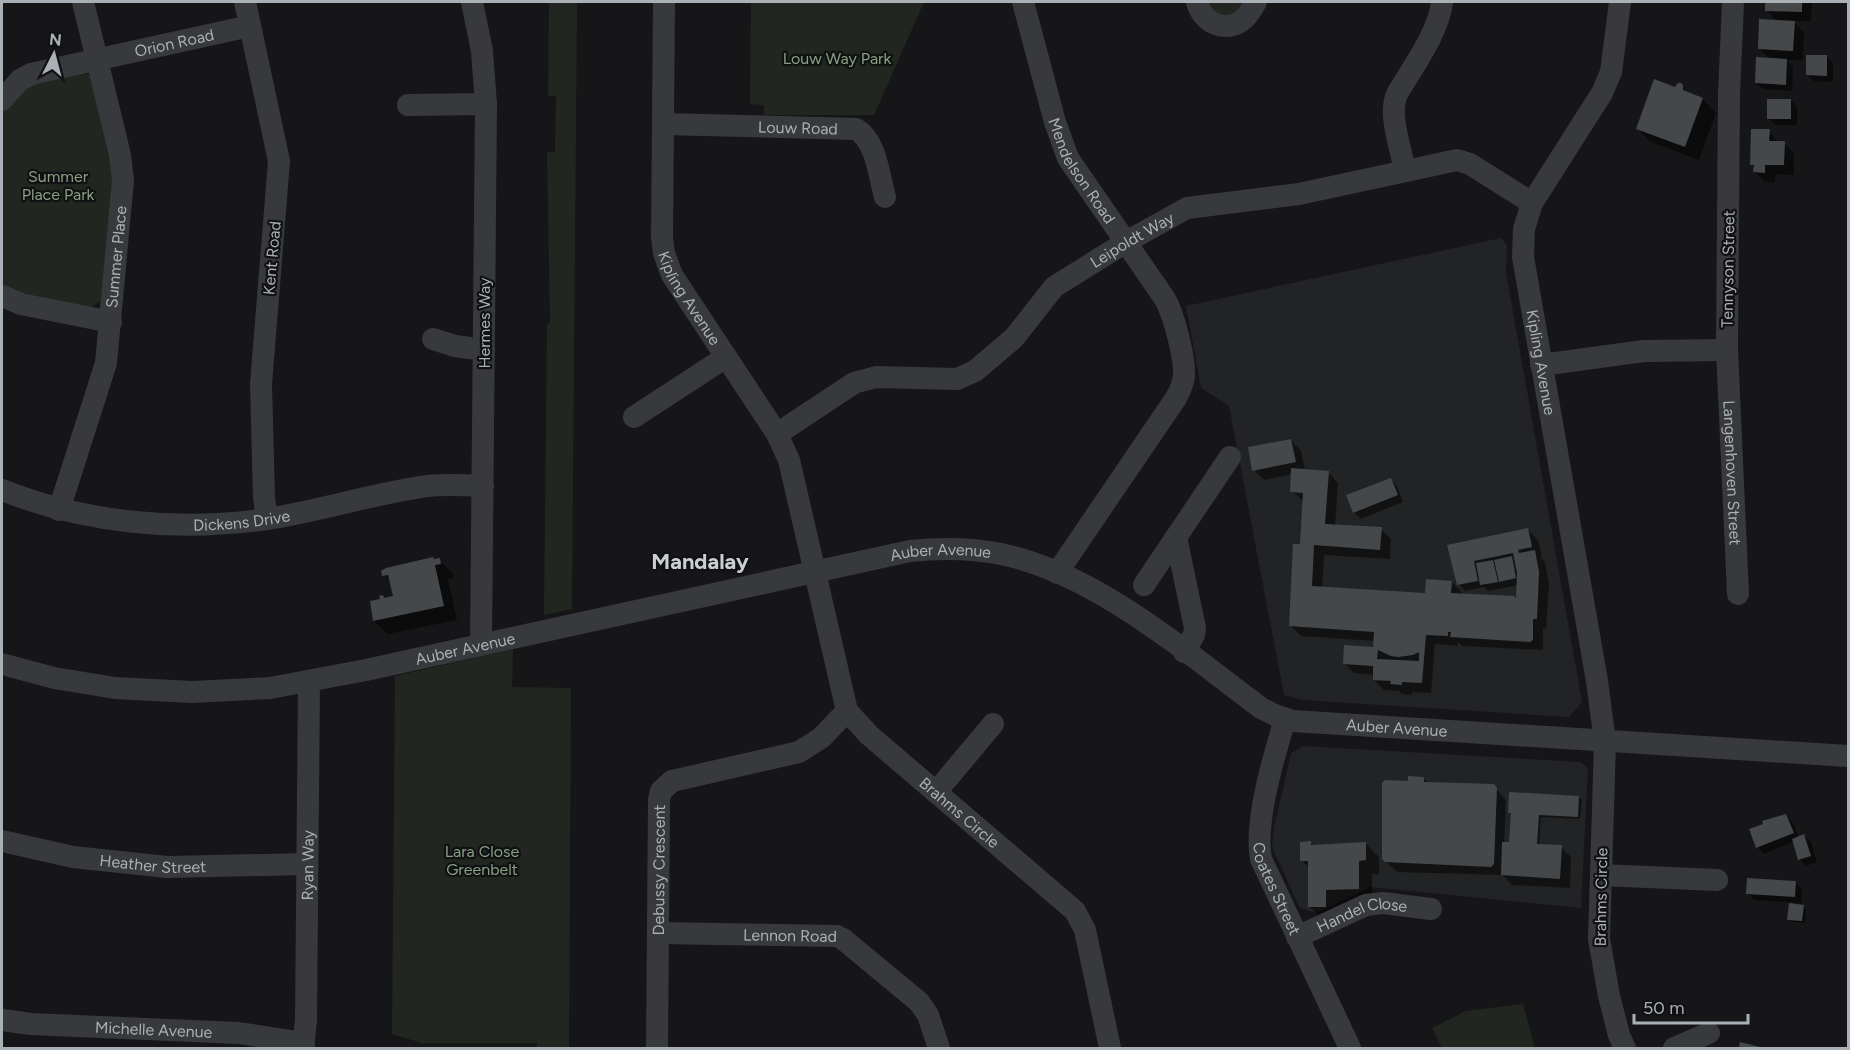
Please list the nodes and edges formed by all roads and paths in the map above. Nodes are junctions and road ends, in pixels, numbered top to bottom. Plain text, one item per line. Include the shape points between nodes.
1 (83, 2) edge
2 (245, 2) edge
3 (472, 2) edge
4 (664, 2) edge
5 (1023, 2) edge
6 (1197, 2) edge
7 (1256, 2) edge
8 (1442, 2) edge
9 (1620, 2) edge
10 (1733, 2) edge
11 (250, 26) junction
12 (98, 59) junction
13 (2, 100) edge
14 (486, 104) junction
15 (408, 105) dead end
16 (663, 124) junction
17 (1405, 171) junction
18 (885, 197) dead end
19 (1532, 203) junction
20 (1126, 242) junction
21 (2, 296) edge
22 (111, 322) junction
23 (433, 339) dead end
24 (484, 350) junction
25 (1727, 350) junction
26 (726, 357) junction
27 (1541, 365) junction
28 (634, 417) dead end
29 (777, 434) junction
30 (1230, 457) dead end
31 (483, 486) junction
32 (2, 490) edge
33 (59, 510) junction
34 (267, 519) junction
35 (1176, 537) junction
36 (814, 571) junction
37 (1057, 573) junction
38 (1144, 585) dead end
39 (1738, 594) dead end
40 (481, 645) junction
41 (1184, 652) junction
42 (2, 664) edge
43 (309, 682) junction
44 (847, 711) junction
45 (1285, 719) junction
46 (993, 724) dead end
47 (1605, 742) junction
48 (1848, 756) edge
49 (936, 792) junction
50 (2, 841) edge
51 (307, 864) junction
52 (1601, 875) junction
53 (1717, 880) dead end
54 (1431, 909) dead end
55 (658, 933) junction
56 (1297, 936) junction
57 (2, 1020) edge
58 (1709, 1033) dead end
59 (304, 1046) edge
60 (657, 1048) edge
61 (939, 1048) edge
62 (1110, 1048) edge
63 (1350, 1048) edge
64 (1625, 1048) edge
65 (1674, 1048) edge

1 - 12 street, Summer Place
2 - 11 street, Kent Road
3 - 14 street, Hermes Way via 482,51
4 - 16 street, Kipling Avenue
5 - 20 street, Mendelson Road via 1062,145
6 - 7 street via 1203,16 1223,26 1238,23
8 - 17 street via 1435,26 1393,104
9 - 19 street, Kipling Avenue via 1606,86
10 - 25 street, Tennyson Street
11 - 12 street, Orion Road
11 - 34 street, Kent Road via 279,161 261,384
12 - 13 street, Orion Road via 27,75
12 - 22 street, Summer Place via 123,180
14 - 15 street
14 - 24 street, Hermes Way
16 - 18 street, Louw Road via 856,129 870,141
16 - 26 street, Kipling Avenue via 664,253 672,275
17 - 19 street, Leipoldt Way via 1462,161
17 - 20 street, Leipoldt Way via 1299,194 1187,208
19 - 27 street, Kipling Avenue via 1524,229 1523,257
20 - 29 street, Leipoldt Way via 1054,287 1014,338 975,371 957,379 865,379
20 - 37 street, Mendelson Road via 1171,310 1183,366 1182,384
21 - 22 street via 21,304
22 - 33 street, Summer Place via 103,376
23 - 24 street
24 - 31 street, Hermes Way
25 - 27 street, Tennyson Street via 1644,351
25 - 39 street, Langenhoven Street
26 - 28 street
26 - 29 street, Kipling Avenue
27 - 47 street, Kipling Avenue
29 - 36 street, Kipling Avenue via 793,474
30 - 35 street
31 - 34 street, Dickens Drive via 416,488
31 - 40 street, Hermes Way
32 - 33 street, Dickens Drive
33 - 34 street, Dickens Drive via 118,520 178,524
35 - 38 street
35 - 41 street via 1195,627
36 - 37 street, Auber Avenue via 910,551 955,548 1003,554
36 - 40 street, Auber Avenue
36 - 44 street, Brahms Circle
37 - 41 street, Auber Avenue via 1127,610
40 - 43 street, Auber Avenue
41 - 45 street, Auber Avenue via 1261,708
42 - 43 street, Auber Avenue via 76,682 153,691 231,691
43 - 51 street, Ryan Way
44 - 49 street, Brahms Circle via 868,735
44 - 55 street, Debussy Crescent via 821,738 799,752 677,779 664,786 659,800
45 - 47 street, Auber Avenue
45 - 56 street, Coates Street via 1258,839 1261,859
46 - 49 street
47 - 48 street, Auber Avenue
47 - 52 street, Brahms Circle
49 - 62 street, Brahms Circle via 1080,918
50 - 51 street, Heather Street via 73,857 167,867
51 - 59 street, Ryan Way
52 - 53 street
52 - 64 street, Brahms Circle via 1600,955
54 - 56 street, Handel Close via 1383,903 1366,905
55 - 60 street, Debussy Crescent
55 - 61 street, Lennon Road via 837,936 919,1002 928,1014
56 - 63 street, Coates Street
57 - 59 street, Michelle Avenue via 239,1033
58 - 65 street

